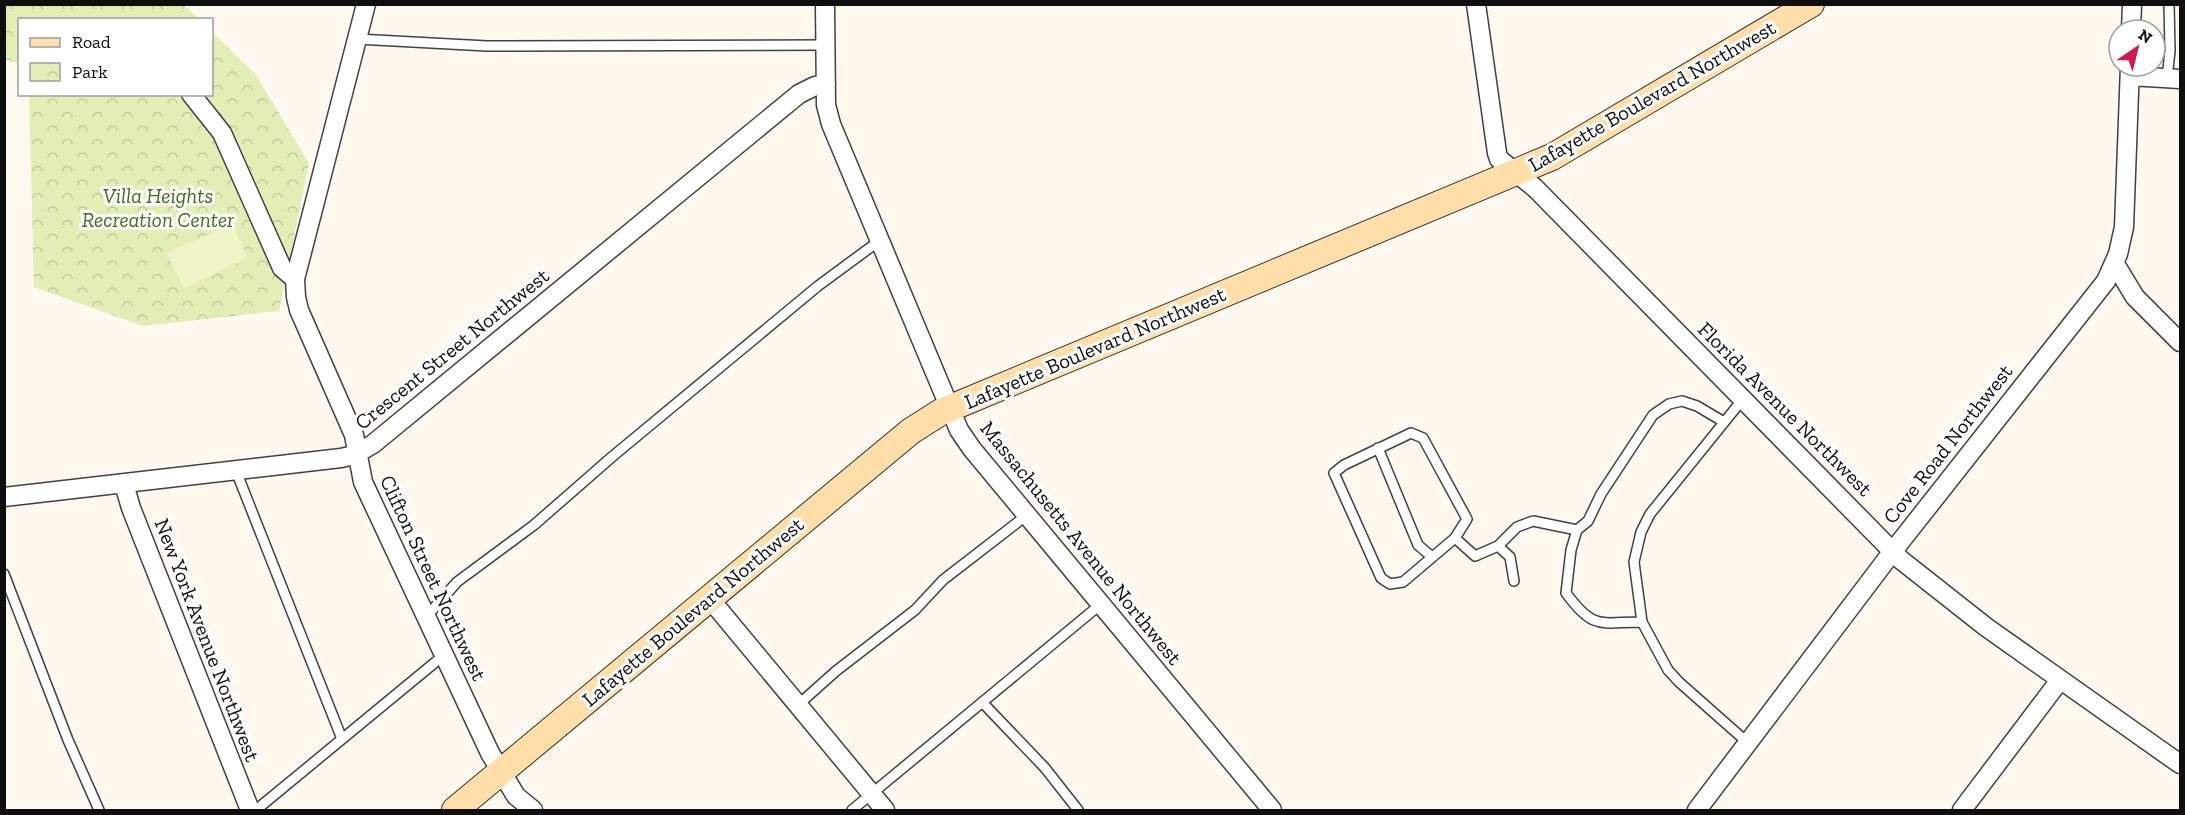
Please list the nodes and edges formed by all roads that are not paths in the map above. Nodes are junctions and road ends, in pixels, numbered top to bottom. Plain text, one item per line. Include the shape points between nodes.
1 (366, 4) edge
2 (825, 4) edge
3 (1476, 4) edge
4 (1811, 4) edge
5 (2169, 4) edge
6 (357, 39) junction
7 (825, 45) junction
8 (2130, 78) edge
9 (2174, 78) edge
10 (826, 84) junction
11 (192, 96) edge
12 (1516, 173) junction
13 (879, 241) junction
14 (2115, 264) junction
15 (295, 279) junction
16 (2181, 342) edge
17 (1743, 399) junction
18 (948, 409) junction
19 (1724, 422) junction
20 (1378, 448) junction
21 (358, 453) junction
22 (236, 471) junction
23 (124, 484) junction
24 (4, 497) edge
25 (1027, 515) junction
26 (1577, 530) junction
27 (1455, 538) junction
28 (1498, 546) junction
29 (1893, 551) junction
30 (1432, 558) junction
31 (4, 574) edge
32 (1514, 581) dead end
33 (710, 599) junction
34 (1101, 604) junction
35 (426, 617) junction
36 (1642, 622) junction
37 (444, 655) junction
38 (2060, 680) junction
39 (982, 702) junction
40 (798, 705) junction
41 (342, 739) junction
42 (1748, 743) junction
43 (2181, 764) edge
44 (501, 773) junction
45 (872, 794) junction
46 (99, 810) edge
47 (250, 810) edge
48 (256, 810) edge
49 (455, 810) edge
50 (533, 810) edge
51 (852, 810) edge
52 (885, 810) edge
53 (1078, 810) edge
54 (1272, 810) edge
55 (1696, 810) edge
56 (1962, 810) edge

1 - 6 street, Clifton Street Northwest
2 - 7 street, Massachusetts Avenue Northwest
3 - 12 street, Florida Avenue Northwest via 1497,153
4 - 12 main road, Lafayette Boulevard Northwest via 1552,157
5 - 9 lane
6 - 7 lane via 487,46
6 - 15 street, Clifton Street Northwest
7 - 10 street, Massachusetts Avenue Northwest
8 - 14 street, Cove Road Northwest via 2124,227
10 - 13 street, Massachusetts Avenue Northwest via 831,124
10 - 21 street, Crescent Street Northwest via 799,94
11 - 15 street via 222,133 282,268
12 - 17 street, Florida Avenue Northwest
12 - 18 main road, Lafayette Boulevard Northwest
13 - 18 street, Massachusetts Avenue Northwest
13 - 35 lane via 809,294 534,525 457,582
14 - 16 street via 2135,297
14 - 29 street, Cove Road Northwest via 2106,281
15 - 21 street, Clifton Street Northwest via 299,310 354,435
17 - 19 lane
17 - 29 street, Florida Avenue Northwest
18 - 25 street, Massachusetts Avenue Northwest via 972,449
18 - 33 main road, Lafayette Boulevard Northwest via 911,431
19 - 26 lane via 1682,401 1653,415 1601,494 1588,521
19 - 36 lane via 1650,514 1641,532 1634,562
20 - 27 lane via 1411,433 1423,438 1467,519
20 - 30 lane via 1418,545
20 - 30 lane via 1334,473 1381,578 1390,584 1403,582
21 - 22 street, Crescent Street Northwest
21 - 35 street, Clifton Street Northwest via 363,482
22 - 23 street, Crescent Street Northwest
22 - 41 lane
23 - 24 street, Crescent Street Northwest
23 - 47 street, New York Avenue Northwest
25 - 34 street, Massachusetts Avenue Northwest
25 - 40 lane via 943,580 915,610 836,670
26 - 28 lane via 1533,521 1517,527
26 - 36 lane via 1566,593 1580,612 1600,624
27 - 28 lane via 1475,556
27 - 30 lane
28 - 32 lane via 1510,557
29 - 38 street, Florida Avenue Northwest via 1949,599
29 - 42 street, Cove Road Northwest
31 - 46 lane
33 - 40 street
33 - 44 main road, Lafayette Boulevard Northwest
34 - 39 lane
34 - 54 street, Massachusetts Avenue Northwest
35 - 37 street, Clifton Street Northwest
36 - 42 lane via 1678,682
37 - 41 lane
37 - 44 street, Clifton Street Northwest
38 - 43 street, Florida Avenue Northwest
38 - 56 street
39 - 45 lane
39 - 53 lane via 1045,768
40 - 45 street
41 - 48 lane
42 - 55 street, Cove Road Northwest
44 - 49 main road, Lafayette Boulevard Northwest
44 - 50 street, Clifton Street Northwest via 516,796
45 - 51 lane
45 - 52 street

